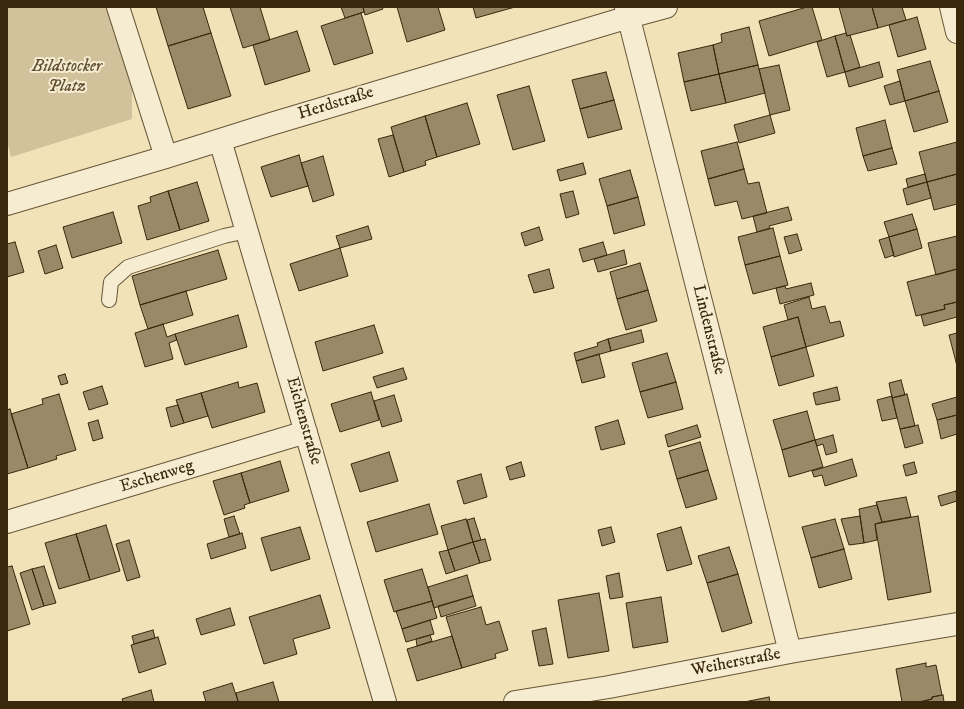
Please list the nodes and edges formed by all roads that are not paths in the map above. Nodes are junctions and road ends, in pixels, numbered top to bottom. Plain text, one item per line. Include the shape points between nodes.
1 (118, 7) edge
2 (666, 7) edge
3 (950, 7) edge
4 (627, 12) edge
5 (957, 32) edge
6 (220, 140) junction
7 (166, 157) junction
8 (8, 201) edge
9 (247, 231) junction
10 (110, 300) dead end
11 (306, 432) junction
12 (7, 522) edge
13 (957, 624) edge
14 (790, 652) junction
15 (385, 702) edge
16 (515, 702) edge

1 - 7 street
2 - 4 street, Herdstraße
3 - 5 street
4 - 6 street, Herdstraße
4 - 14 street, Lindenstraße
6 - 7 street, Herdstraße
6 - 9 street, Eichenstraße
7 - 8 street, Herdstraße
9 - 10 lane via 128,267 111,282
9 - 11 street, Eichenstraße
11 - 12 street, Eschenweg
11 - 15 street, Eichenstraße
13 - 14 street, Weiherstraße
14 - 16 street, Weiherstraße via 609,687

